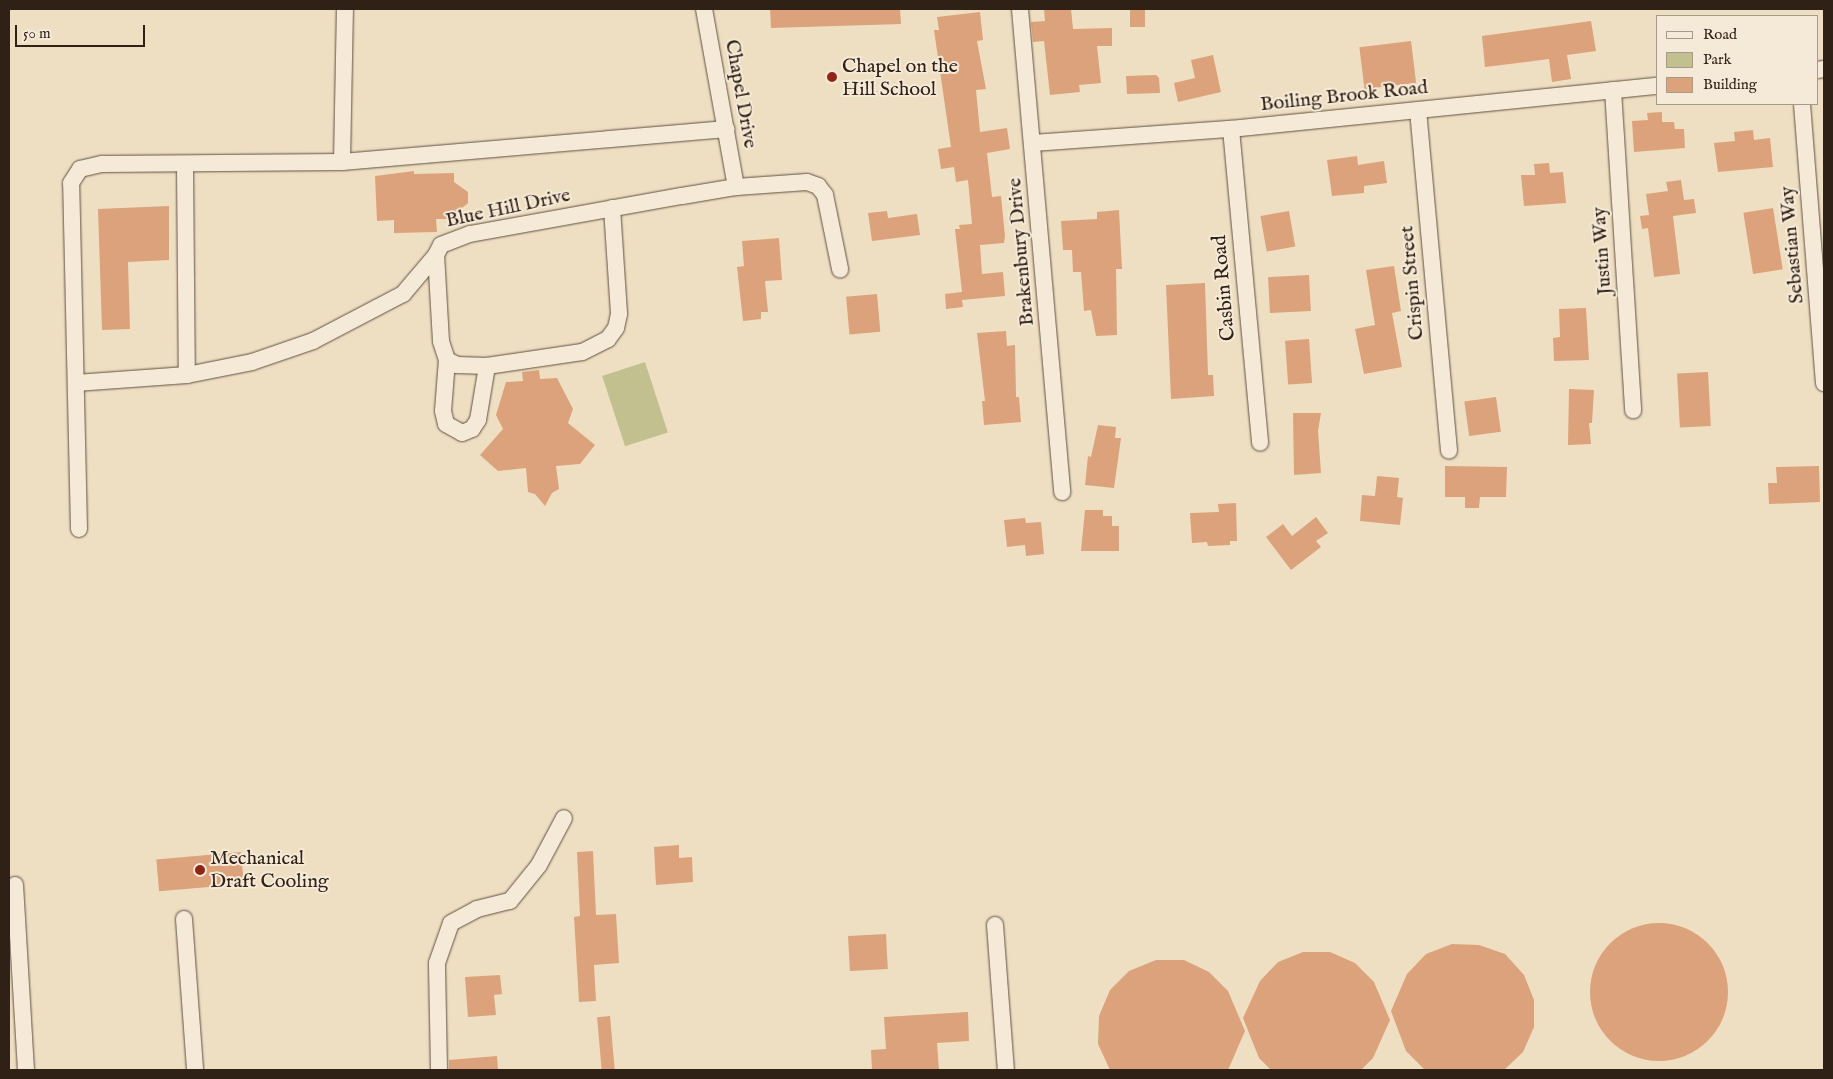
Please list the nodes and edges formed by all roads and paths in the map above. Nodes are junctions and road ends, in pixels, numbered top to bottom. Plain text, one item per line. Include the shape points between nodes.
1 (345, 9) edge
2 (704, 9) edge
3 (1020, 9) edge
4 (1656, 86) edge
5 (1613, 90) junction
6 (1802, 105) edge
7 (1418, 110) junction
8 (1231, 129) junction
9 (727, 130) junction
10 (1034, 143) junction
11 (342, 162) junction
12 (185, 165) junction
13 (736, 187) junction
14 (612, 208) junction
15 (436, 255) junction
16 (840, 268) dead end
17 (447, 360) junction
18 (487, 366) junction
19 (187, 375) junction
20 (76, 383) junction
21 (1824, 383) edge
22 (1633, 410) dead end
23 (1260, 443) dead end
24 (1449, 452) dead end
25 (1062, 492) dead end
26 (79, 529) dead end
27 (564, 818) dead end
28 (14, 885) dead end
29 (184, 918) dead end
30 (995, 926) dead end
31 (26, 1070) edge
32 (195, 1070) edge
33 (439, 1070) edge
34 (1006, 1070) edge

1 - 11 street
2 - 9 street, Chapel Drive
3 - 10 street, Brakenbury Drive
4 - 5 street, Boiling Brook Road
5 - 7 street, Boiling Brook Road
5 - 22 street, Justin Way
6 - 21 street, Sebastian Way
7 - 8 street, Boiling Brook Road
7 - 24 street, Crispin Street
8 - 10 street, Boiling Brook Road
8 - 23 street, Casbin Road
9 - 11 street
9 - 13 street, Chapel Drive
10 - 25 street, Brakenbury Drive
11 - 12 street
12 - 19 street
12 - 20 street via 102,164 80,169 74,176 71,184
13 - 14 street, Blue Hill Drive
13 - 16 street, Blue Hill Drive via 794,182 818,186 830,208
14 - 15 street, Blue Hill Drive via 454,238 441,245
14 - 18 street via 618,314 616,328 608,340 582,352
15 - 17 street, Blue Hill Drive via 441,341
15 - 19 street via 403,294 313,342 252,362
17 - 18 street via 457,365
17 - 18 street via 443,411 446,424 462,433 472,429 478,420
19 - 20 street
20 - 26 street
27 - 33 street via 540,864 510,901 477,909 451,923 437,963
28 - 31 street
29 - 32 street
30 - 34 street

